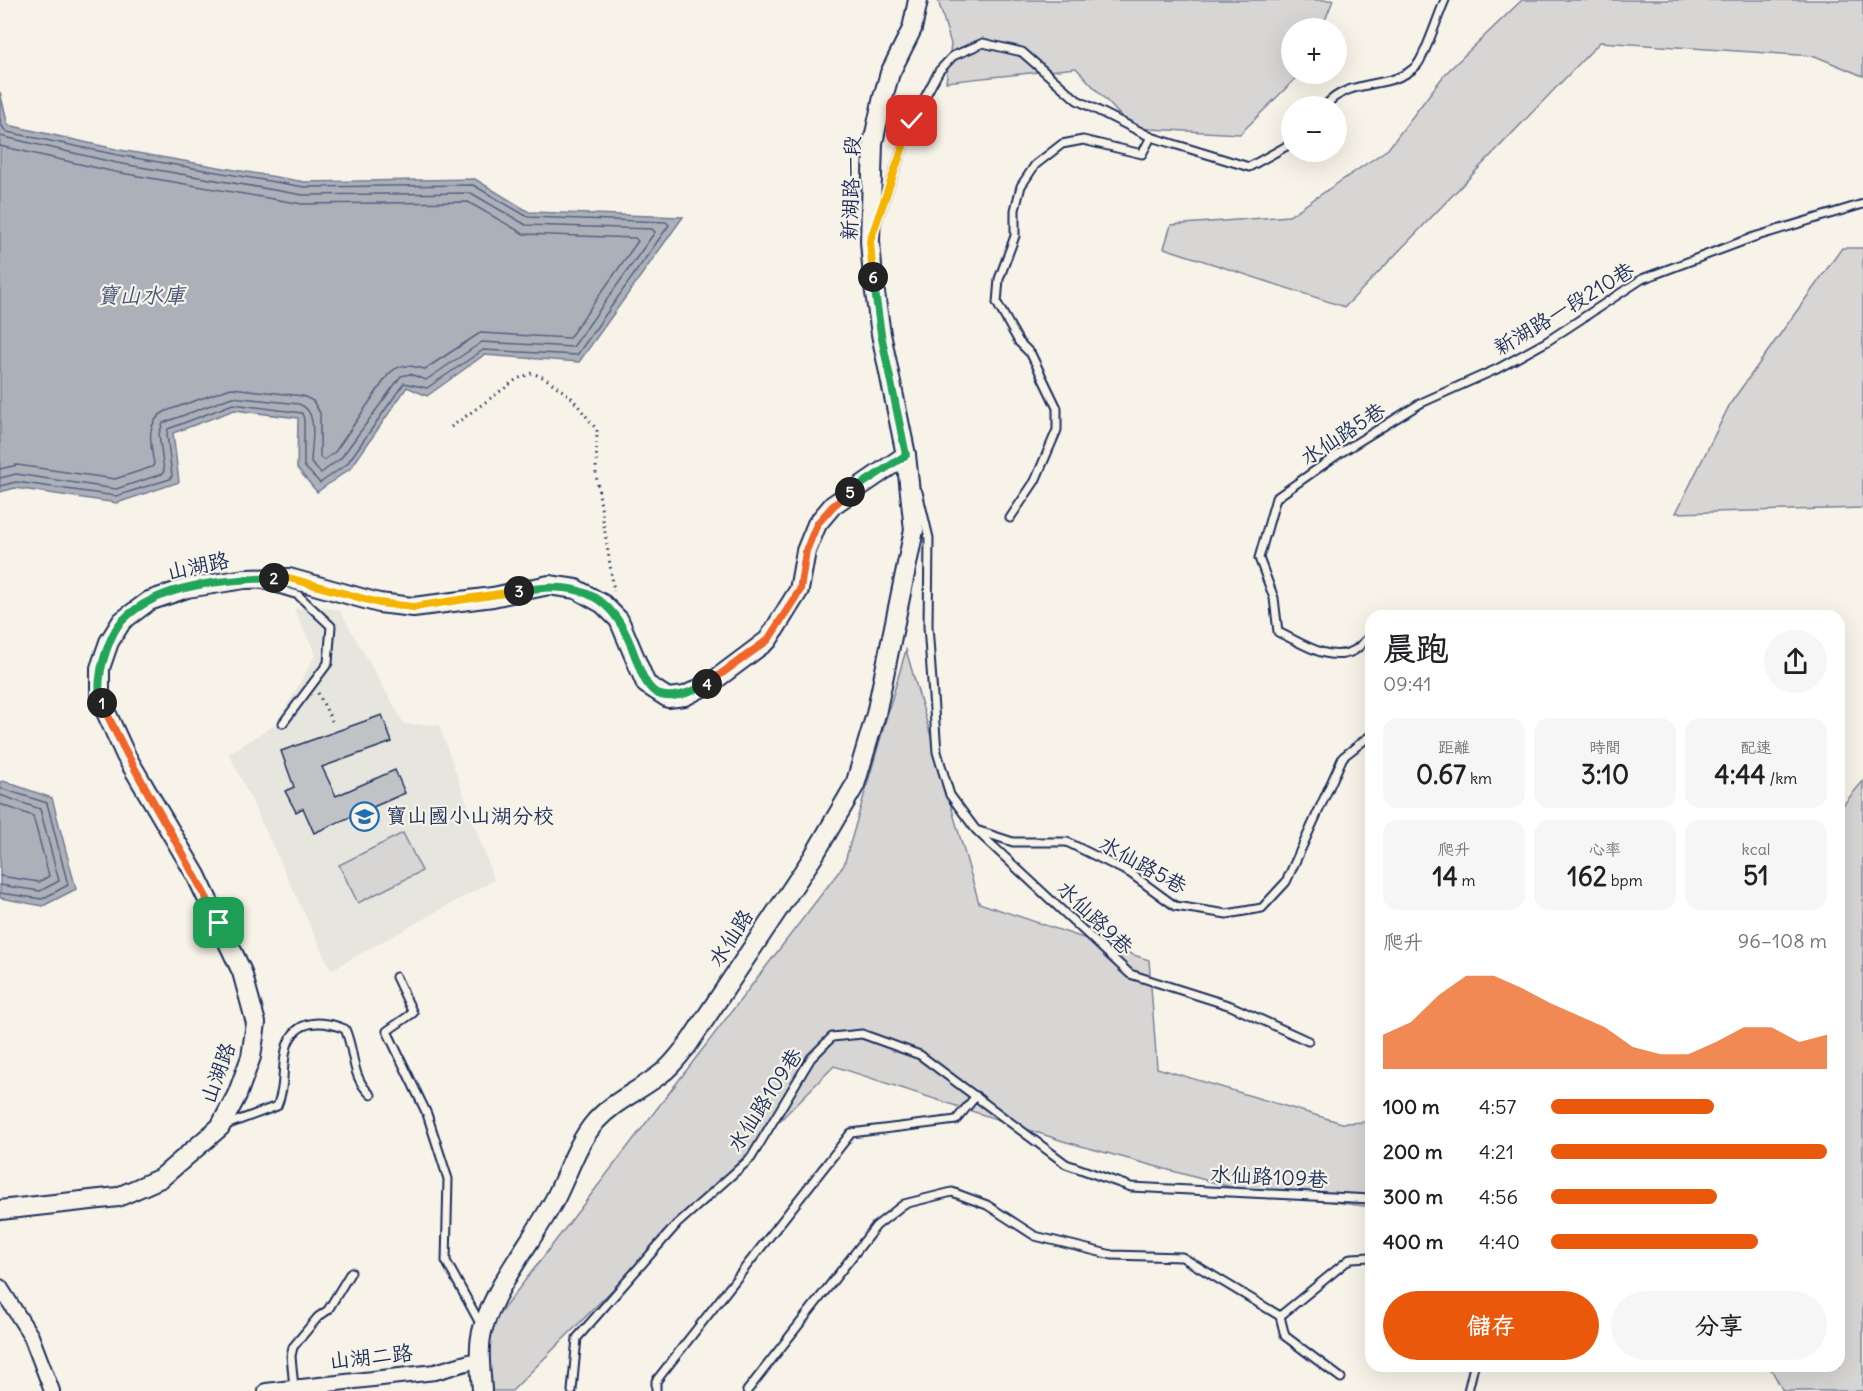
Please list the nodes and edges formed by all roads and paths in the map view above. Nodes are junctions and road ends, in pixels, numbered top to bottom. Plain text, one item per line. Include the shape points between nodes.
1 (918, 0) edge
2 (1445, 0) edge
3 (1335, 96) edge
4 (1151, 137) junction
5 (1281, 149) edge
6 (1863, 204) edge
7 (870, 241) junction
8 (1421, 404) joint
9 (451, 427) dead end
10 (906, 455) junction
11 (1011, 518) dead end
12 (245, 579) junction
13 (619, 620) junction
14 (1365, 641) edge
15 (314, 683) junction
16 (332, 721) dead end
17 (283, 723) dead end
18 (1365, 740) edge
19 (976, 830) junction
20 (396, 977) dead end
21 (1308, 1041) dead end
22 (370, 1095) dead end
23 (976, 1096) junction
24 (220, 1127) junction
25 (1365, 1199) edge
26 (0, 1210) edge
27 (1365, 1257) edge
28 (351, 1272) dead end
29 (0, 1287) edge
30 (1280, 1316) junction
31 (483, 1328) junction
32 (480, 1359) junction
33 (1473, 1372) edge
34 (1341, 1378) dead end
35 (294, 1388) junction
36 (52, 1391) edge
37 (266, 1391) edge
38 (482, 1391) edge
39 (572, 1391) edge
40 (656, 1391) edge
41 (747, 1391) edge
42 (1468, 1391) edge

1 - 7 street, 新湖路一段 via 912,29 882,97 873,143
2 - 3 lane via 1418,64 1398,79 1365,83
4 - 5 lane via 1249,167
4 - 7 lane via 1077,100 1022,52 983,43 953,56 939,71 912,121
4 - 11 lane via 1142,154 1083,140 1062,144 1035,165 1022,186 1015,236 999,279 997,303 1019,342 1031,354 1057,408 1057,430 1035,481
6 - 8 lane, 新湖路一段210巷 via 1754,237 1642,279 1545,342
7 - 10 street, 新湖路一段 via 881,334
8 - 14 lane, 水仙路5巷 via 1276,498 1259,558 1275,598 1278,632 1316,651 1337,655 1353,651
9 - 13 path via 517,379 532,373 571,397 597,430 596,474
10 - 13 street, 山湖路 via 827,512 817,524 806,551 800,590 787,613 768,640 712,682 685,696 668,698 656,692 646,684
10 - 19 lane via 929,538 928,626 937,752 950,795
10 - 31 street, 水仙路 via 914,530 876,714 855,785 813,857 687,1046 664,1072 610,1109 581,1141 557,1195 506,1277
12 - 13 street, 山湖路 via 289,578 379,603 413,607 549,585 576,589 603,604
12 - 15 lane via 298,595 331,626 328,663
12 - 24 street, 山湖路 via 187,588 149,601 122,621 100,668 100,699 126,756 196,875 242,972 256,1023 251,1057
15 - 16 path
15 - 17 lane
18 - 19 lane, 水仙路5巷 via 1343,757 1286,882 1262,908 1227,914 1175,906 1130,873 1067,842 1013,842
19 - 21 lane, 水仙路9巷 via 1130,974 1231,1006
20 - 31 lane via 413,1013 387,1031 427,1113 448,1179 446,1261
22 - 24 lane via 358,1084 345,1029 313,1021 301,1027 288,1046 284,1092 277,1106
23 - 25 lane, 水仙路109巷 via 1066,1164 1131,1187
23 - 39 lane, 水仙路109巷 via 920,1055 862,1034 832,1037 811,1058 751,1158 677,1224 577,1338
23 - 40 lane via 956,1120 851,1133 656,1381
24 - 26 street, 山湖路 via 161,1178 118,1197
27 - 30 lane via 1351,1257
28 - 35 lane via 328,1310 293,1347
29 - 36 street via 31,1336
30 - 34 lane via 1285,1336
30 - 41 lane via 1182,1257 1112,1255 1035,1236 987,1206 952,1192 904,1204 876,1226
31 - 32 street, 水仙路
32 - 35 street, 山湖二路 via 435,1372
32 - 38 street, 水仙路
33 - 42 lane
35 - 37 street, 山湖二路

